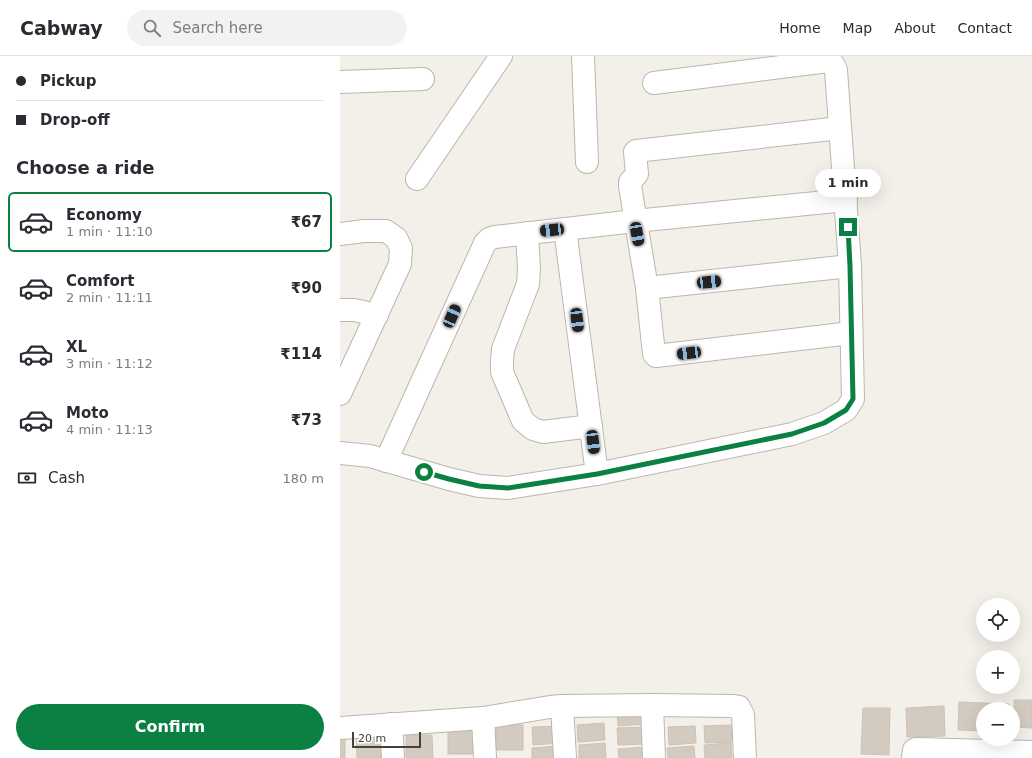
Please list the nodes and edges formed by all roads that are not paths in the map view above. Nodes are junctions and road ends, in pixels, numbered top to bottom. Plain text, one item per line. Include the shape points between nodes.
1 (501, 56) edge
2 (583, 56) edge
3 (423, 79) dead end
4 (340, 82) edge
5 (654, 83) dead end
6 (840, 128) junction
7 (587, 162) dead end
8 (417, 179) dead end
9 (846, 200) junction
10 (634, 220) junction
11 (565, 228) junction
12 (527, 233) junction
13 (340, 234) edge
14 (850, 266) junction
15 (647, 288) junction
16 (340, 310) edge
17 (377, 315) junction
18 (851, 333) junction
19 (340, 394) edge
20 (591, 426) junction
21 (340, 453) edge
22 (386, 461) junction
23 (597, 474) junction
24 (652, 705) junction
25 (562, 706) junction
26 (482, 718) junction
27 (391, 724) junction
28 (340, 728) edge
29 (1032, 752) edge
30 (393, 758) edge
31 (485, 758) edge
32 (565, 758) edge
33 (654, 758) edge
34 (745, 758) edge
35 (913, 758) edge

1 - 8 street
2 - 7 street
3 - 4 street
5 - 6 street via 828,62 833,64 836,70
6 - 9 street
6 - 10 street via 635,152 637,174 630,182
9 - 10 street
9 - 14 street
10 - 11 street
10 - 15 street
11 - 12 street
11 - 20 street
12 - 20 street via 528,284 503,349 502,372 523,421 533,429 543,432
12 - 22 street via 495,236 485,243
13 - 17 street via 386,231 396,238 401,248 400,264
14 - 15 street
14 - 18 street
15 - 18 street via 656,356
16 - 17 street
17 - 19 street
18 - 23 street via 853,399 846,410 824,423 792,434
20 - 23 street
21 - 22 street via 370,456
22 - 23 street via 479,486 508,488
24 - 25 street
24 - 33 street
24 - 34 street via 739,707 743,714
25 - 26 street
25 - 32 street
26 - 27 street
26 - 31 street
27 - 28 street
27 - 30 street
29 - 35 street via 916,749

